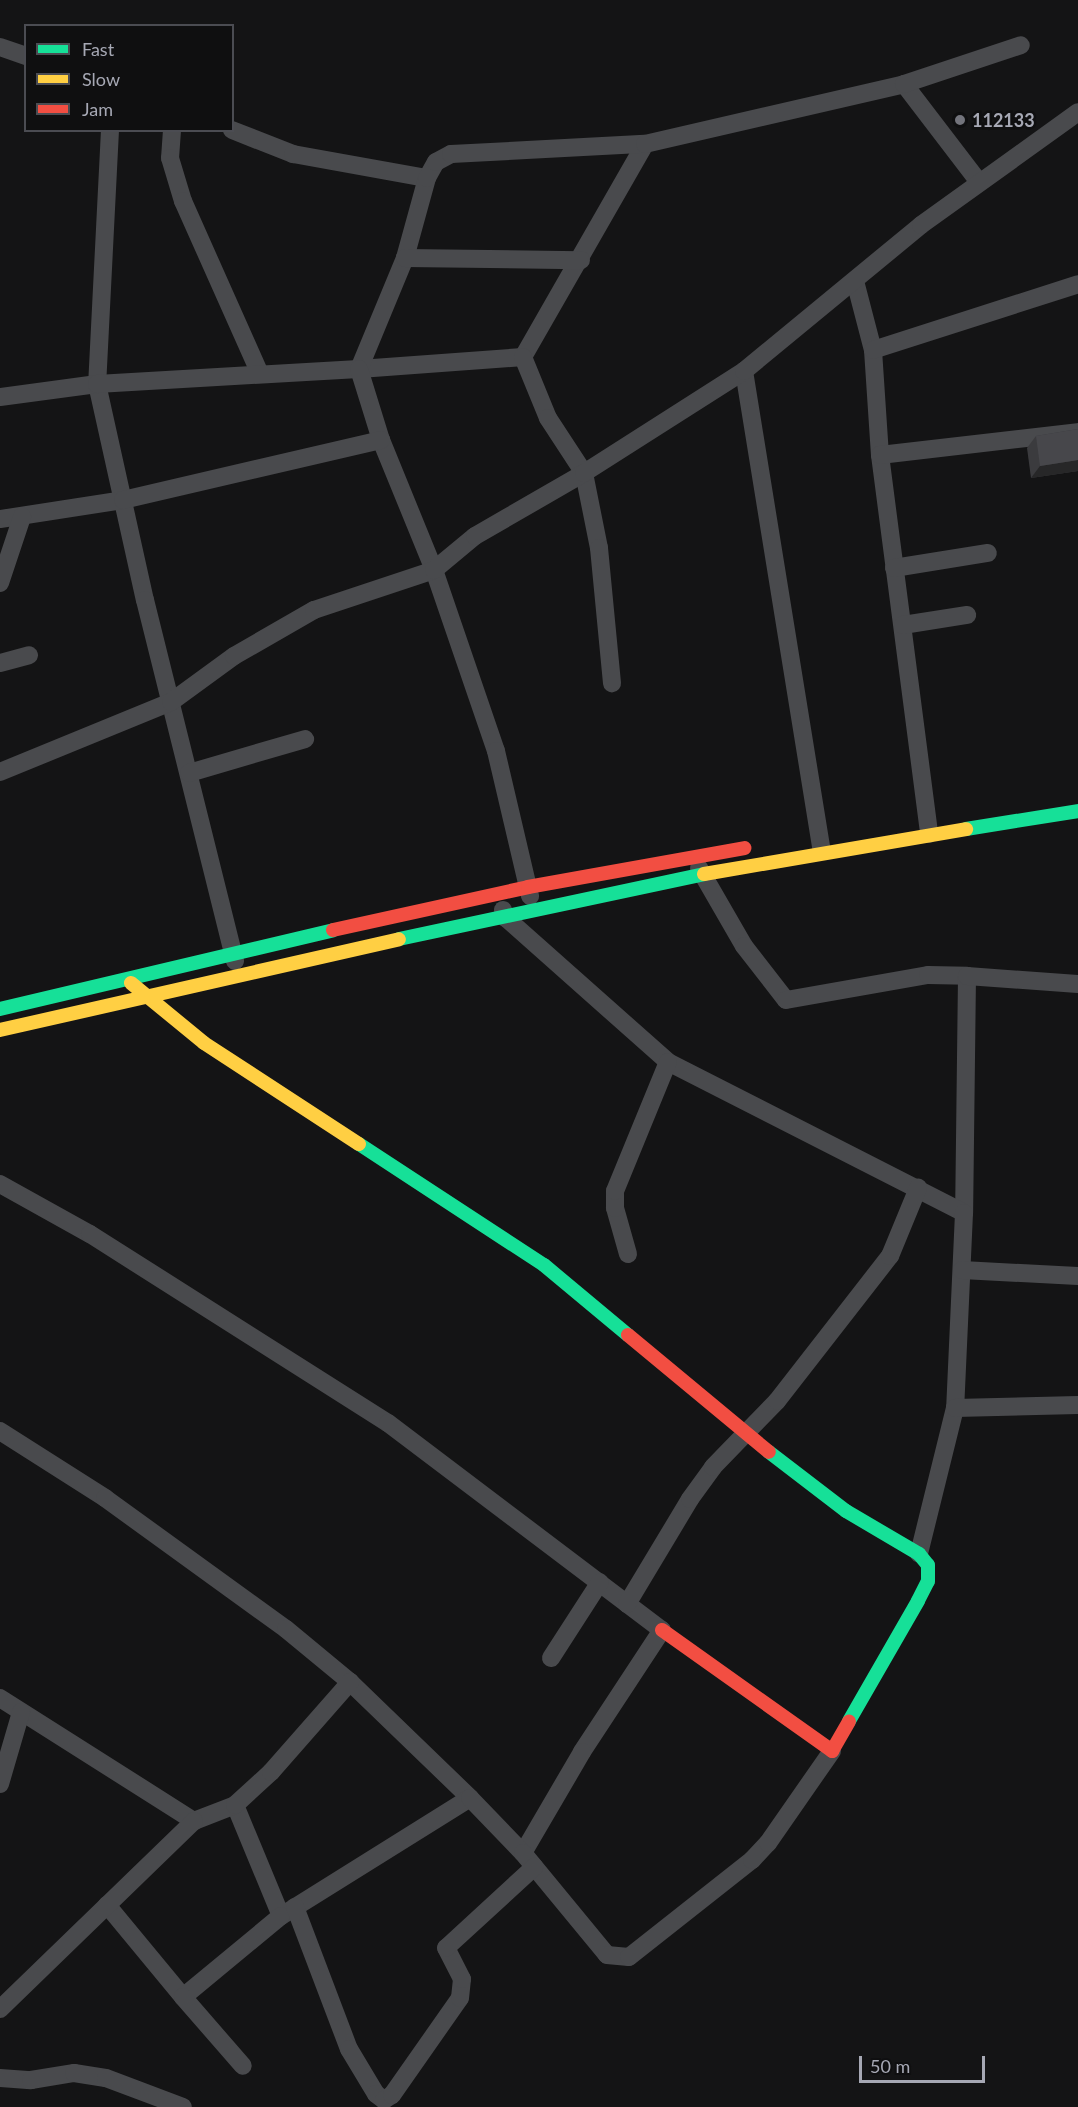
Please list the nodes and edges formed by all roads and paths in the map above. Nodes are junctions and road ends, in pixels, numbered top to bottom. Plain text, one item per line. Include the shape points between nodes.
1 (1021, 45) dead end
2 (0, 47) edge
3 (24, 55) edge
4 (904, 84) junction
5 (1078, 112) edge
6 (234, 131) edge
7 (110, 132) edge
8 (172, 132) edge
9 (645, 144) junction
10 (426, 178) junction
11 (979, 182) junction
12 (405, 258) junction
13 (581, 260) junction
14 (855, 281) junction
15 (1078, 284) edge
16 (873, 350) junction
17 (524, 357) junction
18 (359, 369) junction
19 (744, 371) junction
20 (260, 374) junction
21 (98, 384) junction
22 (0, 397) edge
23 (1078, 432) edge
24 (381, 440) junction
25 (880, 455) junction
26 (584, 473) junction
27 (123, 500) junction
28 (22, 517) junction
29 (0, 519) edge
30 (987, 553) dead end
31 (894, 568) junction
32 (434, 570) junction
33 (0, 583) edge
34 (967, 615) dead end
35 (903, 625) junction
36 (29, 655) dead end
37 (0, 663) edge
38 (612, 683) dead end
39 (171, 702) junction
40 (305, 739) dead end
41 (0, 772) edge
42 (189, 773) junction
43 (1078, 811) edge
44 (839, 831) dead end
45 (929, 834) junction
46 (815, 841) junction
47 (762, 844) dead end
48 (696, 856) junction
49 (631, 868) junction
50 (701, 876) junction
51 (528, 887) junction
52 (630, 888) junction
53 (498, 895) junction
54 (535, 912) junction
55 (506, 918) junction
56 (232, 952) junction
57 (240, 974) junction
58 (967, 976) junction
59 (126, 978) junction
60 (1078, 984) edge
61 (141, 995) junction
62 (0, 1009) edge
63 (0, 1030) edge
64 (668, 1062) junction
65 (0, 1184) edge
66 (918, 1188) junction
67 (964, 1213) junction
68 (628, 1254) dead end
69 (962, 1270) junction
70 (1078, 1276) edge
71 (1078, 1405) edge
72 (955, 1408) junction
73 (0, 1431) edge
74 (746, 1433) junction
75 (919, 1554) junction
76 (600, 1582) junction
77 (627, 1604) junction
78 (662, 1629) junction
79 (551, 1658) dead end
80 (350, 1682) junction
81 (0, 1698) edge
82 (21, 1712) junction
83 (832, 1751) junction
84 (0, 1784) edge
85 (470, 1798) junction
86 (235, 1805) junction
87 (194, 1821) junction
88 (528, 1860) junction
89 (107, 1905) junction
90 (288, 1911) junction
91 (183, 1996) junction
92 (0, 2009) edge
93 (243, 2066) dead end
94 (0, 2078) edge
95 (183, 2107) edge

1 - 4 street
2 - 3 street
4 - 9 street
4 - 11 street
5 - 11 street
6 - 10 street via 293,154
7 - 21 street
8 - 20 street via 170,158 183,201
9 - 10 street via 451,154 436,162
9 - 13 street
10 - 12 street
11 - 14 street
12 - 13 street
12 - 18 street
13 - 17 street
14 - 16 street
14 - 19 street
15 - 16 street
16 - 25 street
17 - 18 street
17 - 26 street via 548,418
18 - 20 street
18 - 24 street
19 - 26 street
19 - 46 street
20 - 21 street
21 - 22 street
21 - 27 street
23 - 25 street
24 - 27 street
24 - 32 street
25 - 31 street
26 - 32 street via 475,536
26 - 38 street via 599,548
27 - 28 street
27 - 39 street
28 - 29 street
28 - 33 street
30 - 31 street
31 - 35 street
32 - 39 street via 314,610 234,656
32 - 51 street via 496,751
34 - 35 street
35 - 45 street
36 - 37 street
39 - 41 street
39 - 42 street
40 - 42 street
42 - 56 street
43 - 45 main road
44 - 46 main road
45 - 46 main road
46 - 50 main road
47 - 48 main road
48 - 49 main road
48 - 50 street
49 - 51 main road
49 - 52 main road
50 - 52 main road
50 - 58 street via 744,946 786,1000 927,975
51 - 53 main road
51 - 54 street
52 - 54 main road
53 - 55 street
53 - 56 main road
54 - 55 main road
55 - 57 main road
55 - 64 street
56 - 57 street
56 - 59 main road
57 - 61 main road
58 - 60 street
58 - 67 street
59 - 61 main road
59 - 62 main road
61 - 63 main road
61 - 74 main road via 204,1043 544,1265
64 - 66 street
64 - 68 street via 615,1191 615,1208
65 - 76 street via 90,1234 388,1423
66 - 67 street
66 - 74 street via 890,1256 830,1337
67 - 69 street
69 - 70 street
69 - 72 street
71 - 72 street
72 - 75 street
73 - 80 street via 210,1571
74 - 75 main road via 846,1511
74 - 77 street via 690,1499
75 - 83 main road via 928,1565 928,1581
76 - 77 street
76 - 79 street
77 - 78 street
78 - 83 main road
78 - 88 street via 582,1752
80 - 85 street
80 - 86 street via 271,1772
81 - 82 street
82 - 84 street
82 - 87 street
83 - 88 street via 752,1860 629,1957 607,1955
85 - 88 street
85 - 90 street
86 - 87 street
86 - 90 street
87 - 89 street
88 - 90 street via 446,1948 462,1979 460,1998 392,2095 384,2100 376,2094 349,2049
89 - 91 street
89 - 92 street
90 - 91 street
91 - 93 street
94 - 95 street via 32,2080 74,2073 106,2078

